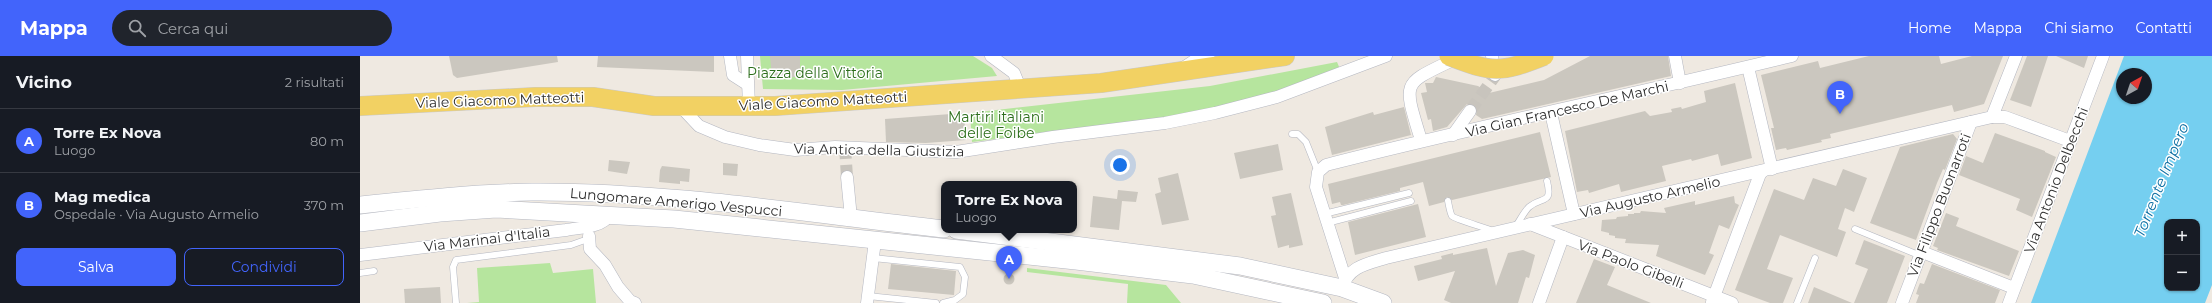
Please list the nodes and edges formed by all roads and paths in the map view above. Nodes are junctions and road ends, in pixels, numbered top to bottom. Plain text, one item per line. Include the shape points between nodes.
1 (730, 56) edge
2 (747, 56) edge
3 (991, 56) edge
4 (1206, 56) edge
5 (1285, 56) edge
6 (1386, 56) edge
7 (1449, 56) edge
8 (1460, 56) edge
9 (1492, 56) edge
10 (1544, 56) edge
11 (1675, 56) edge
12 (1792, 56) edge
13 (2016, 56) edge
14 (2103, 56) edge
15 (1266, 58) edge
16 (1748, 67) junction
17 (1180, 73) junction
18 (1495, 76) tunnel mouth
19 (1680, 83) junction
20 (746, 84) junction
21 (1020, 88) junction
22 (360, 106) edge
23 (749, 106) junction
24 (682, 108) junction
25 (1470, 111) tunnel mouth
26 (1551, 113) junction
27 (1992, 117) junction
28 (1971, 122) junction
29 (1292, 134) dead end
30 (1453, 134) junction
31 (1421, 140) junction
32 (2070, 141) junction
33 (1767, 170) junction
34 (1318, 172) junction
35 (847, 177) tunnel mouth
36 (1548, 181) dead end
37 (1409, 193) dead end
38 (615, 194) junction
39 (1411, 201) dead end
40 (1448, 201) dead end
41 (360, 205) edge
42 (1574, 214) junction
43 (610, 215) junction
44 (851, 218) junction
45 (1325, 218) junction
46 (360, 223) edge
47 (1530, 224) junction
48 (1515, 228) junction
49 (941, 229) edge
50 (1855, 229) dead end
51 (589, 231) junction
52 (1496, 232) junction
53 (980, 233) edge
54 (1563, 237) junction
55 (875, 241) junction
56 (1922, 254) junction
57 (360, 255) edge
58 (873, 258) junction
59 (1815, 258) dead end
60 (374, 271) dead end
61 (360, 273) edge
62 (2014, 288) junction
63 (1344, 290) edge
64 (1713, 299) edge
65 (868, 300) edge
66 (1317, 301) edge
67 (456, 303) edge
68 (635, 303) edge
69 (936, 303) edge
70 (943, 303) edge
71 (1383, 303) edge
72 (1539, 303) edge
73 (1732, 303) edge
74 (1797, 303) edge
75 (1902, 303) edge
76 (2009, 303) edge

1 - 20 street via 733,75
2 - 20 street
3 - 21 street via 1014,72
4 - 17 main road
5 - 15 main road, Viale Giacomo Matteotti
6 - 24 street, Via Antica della Giustizia via 1277,97 1215,113 1165,123 1053,137 956,156 845,147 795,150 725,137 699,126
7 - 10 main road, bridge via 1492,70 1515,67
8 - 31 street via 1416,78 1410,86 1408,97
9 - 18 street
11 - 19 street, Via Gian Francesco De Marchi
12 - 16 street, Via Gian Francesco De Marchi
13 - 27 street
14 - 32 street, Via Antonio Delbecchi
15 - 17 main road, Viale Giacomo Matteotti
16 - 19 street, Via Gian Francesco De Marchi
16 - 33 street
17 - 21 main road, Viale Giacomo Matteotti via 1101,83
19 - 26 street, Via Gian Francesco De Marchi
20 - 23 street
21 - 23 main road, Viale Giacomo Matteotti
22 - 24 main road, Viale Giacomo Matteotti via 535,97 593,97
23 - 24 main road, Viale Giacomo Matteotti
25 - 30 street, Via Gian Francesco De Marchi
26 - 30 street, Via Gian Francesco De Marchi
26 - 42 street
27 - 28 street, Via Filippo Buonarroti
27 - 32 street via 2005,117
28 - 33 street, Via Augusto Armelio
28 - 56 street, Via Filippo Buonarroti
29 - 34 lane via 1298,134 1306,142
30 - 31 street, Via Gian Francesco De Marchi
31 - 34 street, Via Gian Francesco De Marchi via 1326,165
32 - 62 street, Via Antonio Delbecchi
33 - 42 street, Via Augusto Armelio
33 - 64 street via 1760,174
34 - 45 street via 1316,187
35 - 44 street
36 - 48 lane via 1550,194 1528,208
37 - 45 lane
38 - 41 main road, Lungomare Amerigo Vespucci via 472,194
38 - 43 main road
38 - 44 main road, Lungomare Amerigo Vespucci
39 - 45 lane
40 - 52 lane via 1452,216 1457,220 1478,224
42 - 47 street, Via Augusto Armelio
43 - 46 main road, Lungomare Amerigo Vespucci via 496,209
43 - 51 street, Via Marinai d'Italia
43 - 55 main road, Lungomare Amerigo Vespucci via 674,219
44 - 49 main road, Lungomare Amerigo Vespucci
45 - 63 street
47 - 48 street, Via Augusto Armelio
47 - 54 street, Via Paolo Gibelli
48 - 52 street, Via Augusto Armelio
50 - 56 lane
51 - 57 street, Via Marinai d'Italia
51 - 67 lane via 571,245 456,260 453,267
51 - 68 street via 590,249 605,265 618,287
52 - 63 street, Via Augusto Armelio via 1386,258 1356,268
53 - 63 main road via 1240,266
54 - 64 street, Via Paolo Gibelli
54 - 72 street
55 - 58 street
55 - 66 main road, Lungomare Amerigo Vespucci via 1193,275
56 - 62 street
56 - 75 street, Via Filippo Buonarroti
58 - 65 street
58 - 70 lane via 960,267 965,277 963,294 959,298
59 - 74 lane
60 - 61 lane
62 - 76 street, Via Antonio Delbecchi
63 - 66 main road, Lungomare Amerigo Vespucci via 1330,299
63 - 71 main road
64 - 73 street, Via Paolo Gibelli
65 - 69 lane

